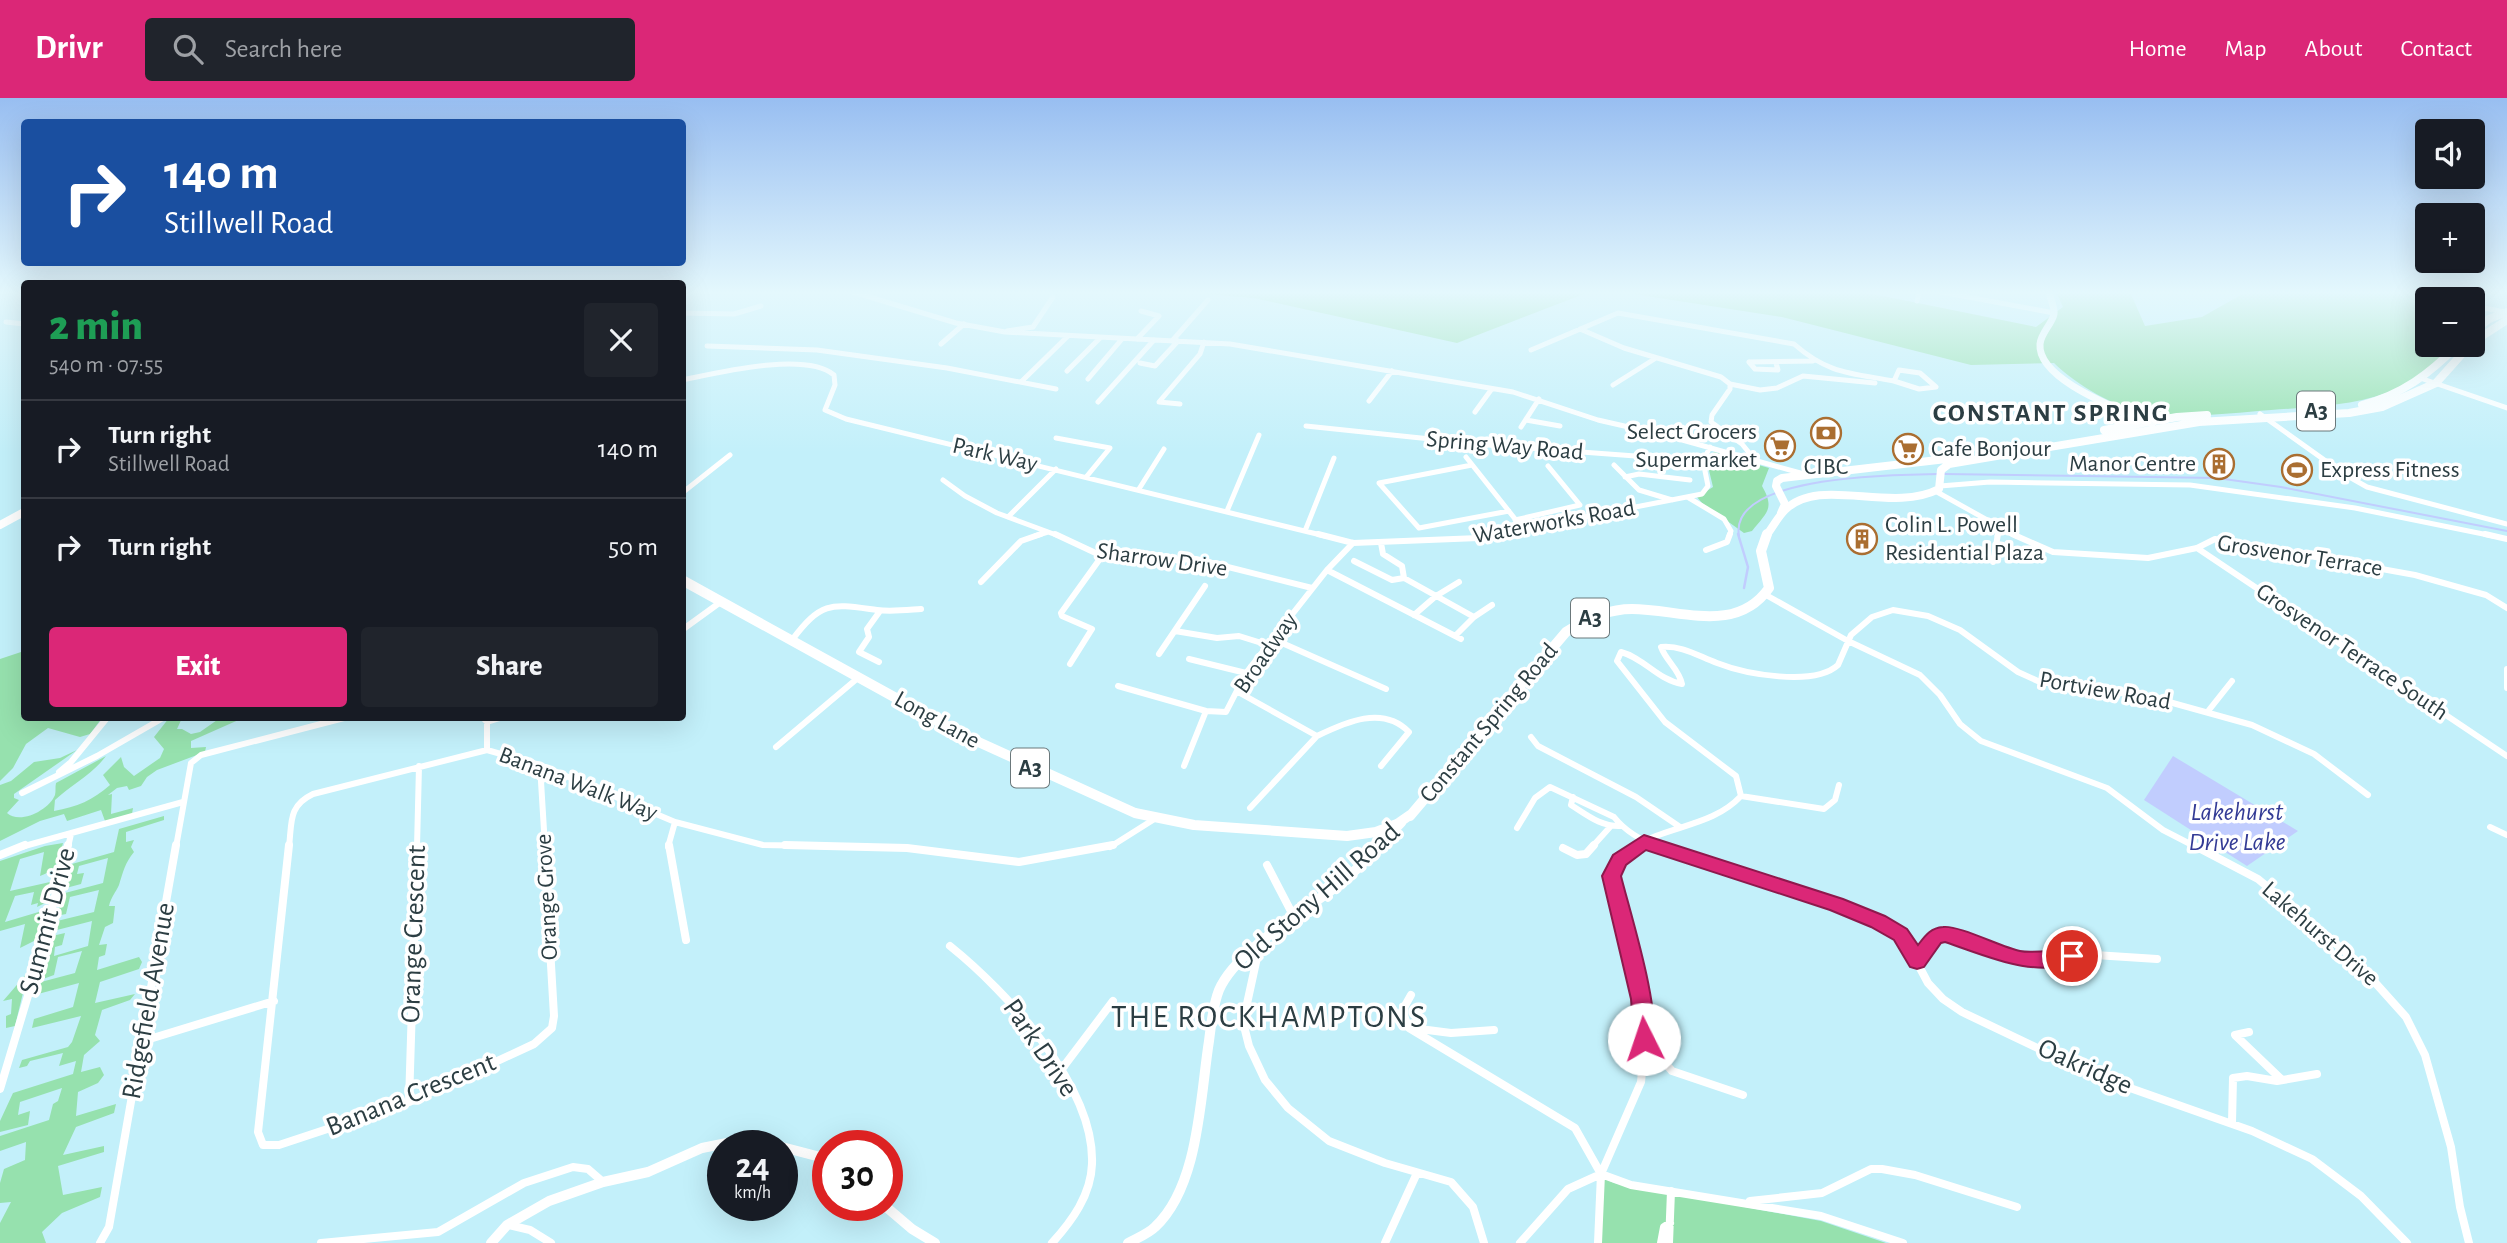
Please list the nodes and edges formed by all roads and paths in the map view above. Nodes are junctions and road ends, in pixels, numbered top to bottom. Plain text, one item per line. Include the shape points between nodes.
1 (1058, 345) edge
2 (1093, 345) edge
3 (1116, 345) edge
4 (1149, 345) edge
5 (1171, 345) edge
6 (1203, 345) edge
7 (1226, 345) edge
8 (1542, 345) edge
9 (1618, 345) edge
10 (1796, 345) edge
11 (2040, 345) edge
12 (707, 346) dead end
13 (1531, 350) dead end
14 (2446, 357) edge
15 (2460, 357) edge
16 (1656, 358) junction
17 (1814, 361) junction
18 (1140, 363) dead end
19 (1776, 363) junction
20 (1067, 371) dead end
21 (1392, 371) junction
22 (686, 379) edge
23 (1088, 379) dead end
24 (2423, 379) junction
25 (1894, 381) junction
26 (1021, 382) junction
27 (1875, 383) dead end
28 (2436, 383) junction
29 (1730, 384) junction
30 (1613, 385) dead end
31 (1056, 389) dead end
32 (1491, 390) junction
33 (1539, 399) junction
34 (1369, 401) dead end
35 (1098, 402) dead end
36 (1180, 404) dead end
37 (2507, 408) edge
38 (1475, 412) dead end
39 (2263, 416) junction
40 (1526, 420) junction
41 (2149, 422) junction
42 (1306, 426) dead end
43 (1560, 426) dead end
44 (1521, 427) dead end
45 (2158, 428) junction
46 (1259, 435) dead end
47 (1056, 438) dead end
48 (1710, 447) junction
49 (1164, 449) dead end
50 (730, 454) dead end
51 (1466, 457) dead end
52 (1334, 458) dead end
53 (1755, 460) junction
54 (1703, 461) junction
55 (1770, 464) junction
56 (1472, 465) junction
57 (1614, 465) dead end
58 (1548, 466) dead end
59 (1056, 469) junction
60 (1851, 472) junction
61 (1087, 476) junction
62 (1809, 476) junction
63 (1625, 477) junction
64 (1782, 478) junction
65 (1940, 479) junction
66 (943, 480) dead end
67 (1690, 480) dead end
68 (1139, 489) junction
69 (686, 490) edge
70 (1780, 494) junction
71 (1812, 496) junction
72 (1689, 498) junction
73 (1674, 500) junction
74 (1227, 511) junction
75 (1508, 511) junction
76 (21, 514) edge
77 (1008, 517) junction
78 (1780, 517) junction
79 (1515, 520) junction
80 (2507, 524) edge
81 (0, 525) edge
82 (1523, 529) junction
83 (1999, 529) junction
84 (1306, 531) junction
85 (1050, 532) junction
86 (2507, 539) edge
87 (1381, 542) junction
88 (1353, 543) junction
89 (2197, 548) junction
90 (1706, 550) dead end
91 (1102, 556) junction
92 (1354, 561) dead end
93 (1993, 562) dead end
94 (1326, 570) junction
95 (1404, 578) junction
96 (686, 582) edge
97 (981, 582) dead end
98 (1459, 582) dead end
99 (1205, 586) dead end
100 (1312, 588) junction
101 (1766, 595) junction
102 (1436, 596) junction
103 (722, 601) junction
104 (1492, 605) dead end
105 (2507, 608) edge
106 (920, 609) dead end
107 (880, 611) junction
108 (1414, 615) junction
109 (1474, 617) junction
110 (686, 627) edge
111 (1175, 631) junction
112 (792, 640) junction
113 (1848, 641) junction
114 (1270, 642) junction
115 (1159, 654) dead end
116 (1189, 659) dead end
117 (879, 662) dead end
118 (1070, 664) dead end
119 (2507, 669) edge
120 (1246, 673) junction
121 (859, 677) junction
122 (2232, 681) dead end
123 (1118, 686) dead end
124 (2507, 688) edge
125 (1386, 689) dead end
126 (1238, 692) junction
127 (2209, 710) junction
128 (1206, 711) junction
129 (105, 721) edge
130 (158, 721) edge
131 (333, 721) edge
132 (485, 721) edge
133 (1317, 736) junction
134 (1531, 737) dead end
135 (776, 747) dead end
136 (487, 750) junction
137 (2507, 756) edge
138 (540, 765) junction
139 (419, 766) junction
140 (1184, 766) dead end
141 (1381, 766) dead end
142 (49, 780) junction
143 (1839, 786) dead end
144 (22, 793) dead end
145 (2368, 795) dead end
146 (1741, 796) junction
147 (1573, 797) junction
148 (183, 802) junction
149 (1250, 808) dead end
150 (1410, 815) junction
151 (1156, 817) junction
152 (675, 822) junction
153 (1621, 826) junction
154 (1610, 827) junction
155 (1680, 827) junction
156 (2490, 827) dead end
157 (1517, 828) dead end
158 (71, 834) junction
159 (2507, 835) edge
160 (1644, 842) junction
161 (1563, 848) dead end
162 (0, 855) edge
163 (1267, 865) dead end
164 (1294, 917) junction
165 (686, 940) dead end
166 (1260, 944) junction
167 (950, 946) dead end
168 (2157, 959) dead end
169 (1917, 961) junction
170 (1411, 995) dead end
171 (274, 1001) junction
172 (1113, 1001) dead end
173 (552, 1028) joint
174 (1409, 1028) junction
175 (1494, 1030) dead end
176 (2249, 1032) dead end
177 (1644, 1039) junction
178 (143, 1041) junction
179 (1061, 1070) junction
180 (2317, 1074) dead end
181 (2282, 1080) junction
182 (0, 1089) edge
183 (1743, 1095) dead end
184 (410, 1102) junction
185 (2232, 1123) junction
186 (264, 1145) joint
187 (707, 1146) edge
188 (1417, 1172) junction
189 (1601, 1174) junction
190 (603, 1182) junction
191 (1671, 1191) junction
192 (1745, 1202) junction
193 (2017, 1207) dead end
194 (903, 1221) edge
195 (1670, 1223) junction
196 (507, 1225) junction
197 (100, 1243) edge
198 (321, 1243) edge
199 (491, 1243) edge
200 (551, 1243) edge
201 (935, 1243) edge
202 (1052, 1243) edge
203 (1128, 1243) edge
204 (1385, 1243) edge
205 (1484, 1243) edge
206 (1520, 1243) edge
207 (1598, 1243) edge
208 (1661, 1243) edge
209 (1669, 1243) edge
210 (1903, 1243) edge
211 (2407, 1243) edge
212 (2469, 1243) edge

1 - 26 street
2 - 20 street
3 - 23 street
4 - 35 street
5 - 18 street via 1155,366
6 - 36 street via 1159,402
7 - 21 street
8 - 13 street
9 - 16 street
10 - 17 street
11 - 41 main road via 2056,375 2073,388
12 - 26 street via 817,350
14 - 24 main road, A3
15 - 28 main road, A3
16 - 29 street via 1721,377
16 - 30 street
17 - 19 street
17 - 25 street via 1831,370
19 - 19 street via 1778,370 1773,372 1755,369 1749,362
21 - 32 street
21 - 34 street
22 - 59 street, Park Way via 763,367 813,365 834,375 827,412
24 - 28 street
24 - 39 main road, A3 via 2391,398 2346,408
25 - 25 street via 1919,389 1936,387 1922,374 1906,369 1899,370
26 - 31 street
27 - 29 street via 1803,376 1766,390
28 - 37 street
28 - 39 main road, A3 via 2382,407
29 - 53 street via 1712,422
32 - 33 street
32 - 38 street
33 - 40 street
33 - 48 street via 1598,420
39 - 41 main road, A3 via 2176,417
39 - 45 main road, A3
39 - 80 street via 2367,487
40 - 43 street
40 - 44 street
41 - 45 main road
41 - 60 main road, A3 via 2030,446
42 - 54 street, Spring Way Road
45 - 65 main road, A3 via 1956,463
46 - 74 street
47 - 61 street via 1111,448
48 - 53 street
48 - 54 street
49 - 68 street
50 - 69 street
51 - 56 street
52 - 84 street
53 - 55 street
54 - 72 street via 1707,490
55 - 62 street
55 - 64 street
56 - 75 street
56 - 75 street via 1378,483 1419,528
57 - 63 street
58 - 79 street via 1580,505
59 - 61 street, Park Way
59 - 77 street
60 - 62 main road, A3
60 - 65 main road via 1930,466
61 - 68 street, Park Way
62 - 64 main road, A3
63 - 67 street via 1639,474
63 - 73 street via 1639,490
64 - 70 main road via 1777,481
65 - 71 main road, A3 via 1909,498
65 - 83 street, Grosvenor Terrace
65 - 86 street via 2190,485 2355,508
66 - 77 street, Sharrow Drive
68 - 74 street, Park Way
70 - 71 main road
70 - 78 main road via 1785,504
71 - 78 main road via 1791,505
72 - 73 street, Waterworks Road
72 - 90 street via 1724,519 1731,531 1727,542
73 - 82 street, Waterworks Road
74 - 84 street, Park Way
75 - 79 street
76 - 81 main road
77 - 85 street, Sharrow Drive
78 - 101 main road via 1761,548 1769,579
79 - 82 street
82 - 87 street, Waterworks Road via 1479,538
83 - 89 street, Grosvenor Terrace via 2053,552 2076,555 2148,558
83 - 93 street
84 - 88 street, Park Way
85 - 91 street, Sharrow Drive
85 - 97 street via 1021,541
87 - 88 street, Waterworks Road
87 - 95 street via 1383,554 1402,566
88 - 94 street, Broadway
89 - 105 street, Grosvenor Terrace via 2215,539 2234,541 2415,575 2486,595
89 - 137 street, Grosvenor Terrace South
91 - 100 street, Sharrow Drive via 1196,559
91 - 118 street via 1061,613 1092,629
92 - 95 street via 1392,580
94 - 100 street, Broadway
94 - 108 street
95 - 102 street
96 - 103 main road, Long Lane / A3
98 - 102 street
99 - 111 street
100 - 114 street, Broadway
101 - 113 street, Lakehurst Drive
101 - 150 main road, Constant Spring Road / A3 via 1735,613 1688,616 1633,609 1583,621 1566,632
102 - 108 street
102 - 109 street
103 - 110 street
103 - 112 main road, Long Lane / A3
104 - 109 street
106 - 107 street
107 - 112 street via 832,606 807,620
107 - 117 street via 859,652
108 - 109 street via 1458,638
111 - 114 street
111 - 115 street
112 - 121 main road, Long Lane / A3
113 - 127 street, Portview Road via 1857,628 1889,610 1928,615 1974,639 2027,678
113 - 146 street via 1832,671 1780,676 1728,667 1675,646 1661,647 1681,674 1682,684 1665,680 1630,653 1618,656 1617,662 1665,722 1736,775
113 - 212 street, Lakehurst Drive via 1930,682 1960,724 1981,741 2107,788 2163,830 2258,879 2362,967 2406,1017 2425,1055 2451,1147
114 - 120 street, Broadway
114 - 125 street
116 - 120 street
119 - 124 street
120 - 126 street, Broadway
121 - 135 street
121 - 151 main road, Long Lane / A3 via 1016,762 1114,806
122 - 127 street
123 - 128 street, Broadway
126 - 128 street, Broadway via 1226,712
126 - 133 street
127 - 145 street, Portview Road via 2296,744 2351,778
128 - 140 street
129 - 142 street via 71,762
130 - 142 street
131 - 148 street, Ridgefield Avenue via 194,759
132 - 136 street
133 - 141 street via 1358,718 1387,718 1405,725 1409,732 1405,740
133 - 149 street via 1313,746 1276,777
134 - 155 street via 1538,746 1636,797
136 - 138 street, Banana Walk Way
136 - 139 street, Banana Walk Way
138 - 152 street, Banana Walk Way
138 - 173 street, Orange Grove
139 - 171 street, Banana Walk Way via 313,794 295,805
139 - 184 street, Orange Crescent
142 - 144 street
143 - 146 street via 1835,800 1819,810
146 - 155 street via 1735,807
147 - 153 street, Oakridge via 1614,817
147 - 154 street via 1571,805
147 - 157 street, Oakridge via 1550,787 1543,790
148 - 158 street
148 - 178 street, Ridgefield Avenue
150 - 151 main road, Long Lane / A3 via 1376,832 1347,836 1194,825
150 - 164 street, Old Stony Hill Road via 1344,881
151 - 152 street, Banana Walk Way via 1111,847 1020,862 907,848 763,845
152 - 165 street via 668,849
153 - 154 street
153 - 160 street, Oakridge
154 - 161 street via 1586,854
155 - 160 street
156 - 159 street
158 - 162 street
158 - 182 street, Summit Drive
160 - 169 street, Oakridge via 1836,904 1894,930
160 - 177 street via 1620,860 1611,876 1641,999
163 - 164 street
164 - 166 street, Old Stony Hill Road
166 - 188 street via 1243,1022 1265,1080 1288,1108 1329,1141
166 - 203 street, Old Stony Hill Road via 1220,988 1209,1026 1192,1157 1181,1188 1153,1231
167 - 179 street, Park Drive via 994,983
168 - 169 street via 2095,955 2021,959 1945,934 1935,937
169 - 185 street, Oakridge via 1928,984 1962,1012 2096,1076
170 - 174 street via 1401,1012
171 - 178 street
171 - 186 street, Banana Walk Way via 258,1132
172 - 179 street
173 - 184 street, Banana Crescent via 534,1044
174 - 175 street via 1451,1033
174 - 189 street via 1569,1122
176 - 181 street via 2235,1035
177 - 183 street via 1672,1071
177 - 189 street via 1641,1082
178 - 197 street, Ridgefield Avenue via 109,1227
179 - 202 street, Park Drive via 1084,1116 1093,1161 1087,1192 1071,1223
180 - 181 street
181 - 185 street via 2233,1078
184 - 186 street, Banana Crescent via 279,1145
185 - 211 street, Oakridge via 2312,1159 2361,1196
187 - 190 street via 648,1172
188 - 204 street
188 - 205 street via 1451,1182 1463,1194 1473,1207
189 - 191 street via 1614,1181
189 - 206 street via 1567,1189
189 - 207 street
190 - 196 street via 550,1201
190 - 198 street via 588,1169 551,1171 438,1232
191 - 192 street
191 - 195 street
192 - 193 street via 1822,1193 1871,1169 1882,1169
192 - 210 street via 1821,1216
194 - 201 street
195 - 208 street via 1664,1227
195 - 209 street
196 - 199 street
196 - 200 street via 530,1230

